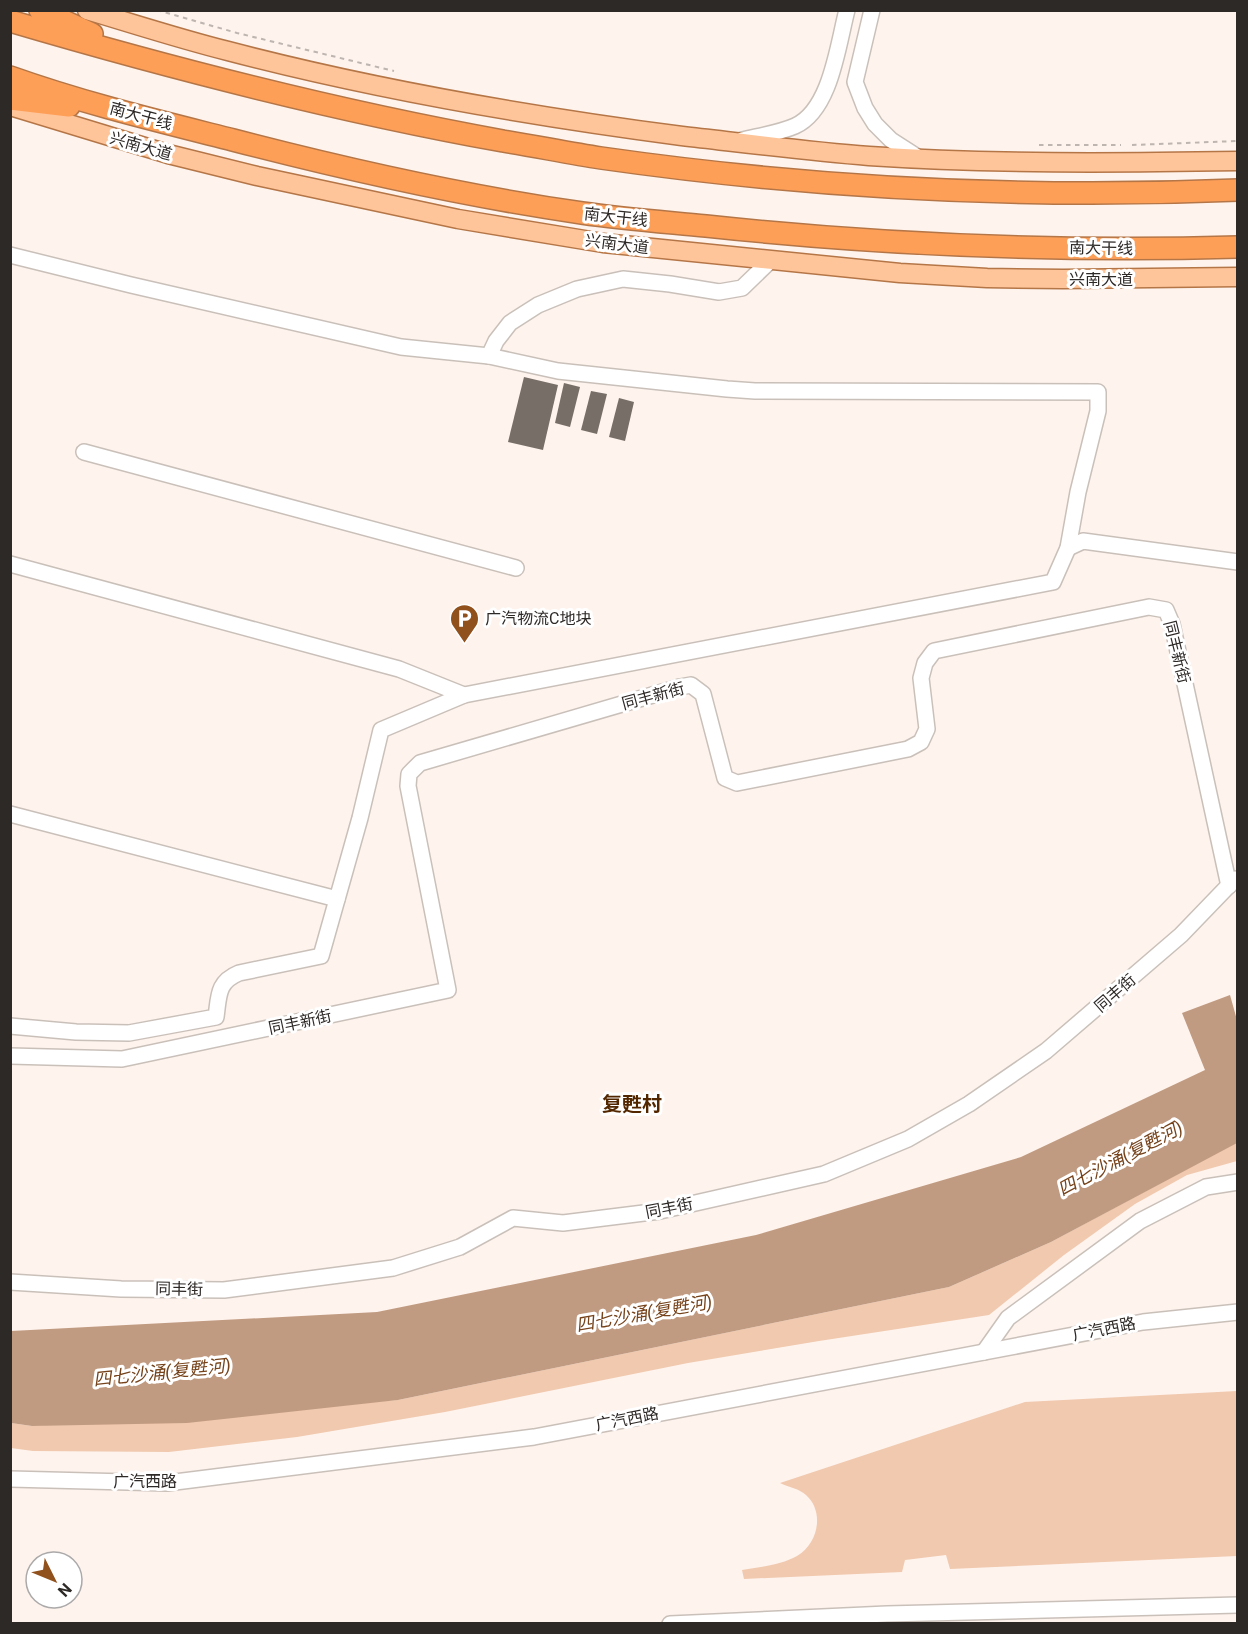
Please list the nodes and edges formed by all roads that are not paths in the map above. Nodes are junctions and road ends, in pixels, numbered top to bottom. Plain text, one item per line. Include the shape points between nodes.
1 (40, 10) edge
2 (87, 10) edge
3 (847, 10) edge
4 (872, 10) edge
5 (10, 21) edge
6 (158, 63) junction
7 (10, 77) edge
8 (10, 99) edge
9 (10, 106) edge
10 (123, 112) junction
11 (735, 142) junction
12 (919, 158) junction
13 (1238, 161) edge
14 (1238, 190) edge
15 (1238, 247) edge
16 (10, 255) edge
17 (771, 260) junction
18 (1238, 277) edge
19 (489, 356) junction
20 (84, 452) dead end
21 (1068, 548) junction
22 (1238, 562) edge
23 (10, 564) edge
24 (516, 568) dead end
25 (464, 695) junction
26 (10, 814) edge
27 (1233, 881) edge
28 (338, 899) junction
29 (10, 1026) edge
30 (10, 1056) edge
31 (1238, 1182) edge
32 (10, 1282) edge
33 (1238, 1312) edge
34 (984, 1352) junction
35 (10, 1479) edge
36 (1238, 1605) edge
37 (670, 1623) edge

1 - 6 highway
2 - 11 main road via 227,51 419,95 569,122
3 - 11 street via 827,88 815,109 798,125
4 - 12 street via 855,82 875,124
5 - 6 highway
6 - 14 highway via 302,100 445,130 651,165 906,188 1039,192
7 - 10 highway, 南大干线
8 - 10 highway
9 - 17 main road, 兴南大道 via 168,154 446,216 603,243
10 - 15 highway, 南大干线 via 449,191 584,214 904,243
11 - 12 main road
12 - 13 main road
16 - 19 street via 401,347
17 - 18 main road, 兴南大道 via 987,278
17 - 19 street via 742,288 719,292 623,279 577,289 538,305 510,323
19 - 21 street via 558,371 727,390 1098,392 1098,411 1077,492
20 - 24 street
21 - 22 street via 1083,541
21 - 25 street via 1053,582
23 - 25 street via 399,669
25 - 28 street via 381,730
26 - 28 street
27 - 30 street, 同丰新街 via 1172,624 1166,610 1149,607 934,651 921,678 927,729 921,742 908,749 737,783 725,778 703,694 692,685 420,763 410,774 408,786 448,990 122,1059
27 - 32 street, 同丰街 via 1181,935 1046,1051 969,1104 908,1139 824,1174 660,1211 563,1223 513,1218 459,1247 393,1268 224,1290
28 - 29 street via 321,956 229,977 219,992 216,1017 129,1033
31 - 34 street via 1206,1187 1140,1221 1008,1318
33 - 34 street, 广汽西路 via 1143,1322
34 - 35 street, 广汽西路 via 534,1437 167,1483
36 - 37 street

